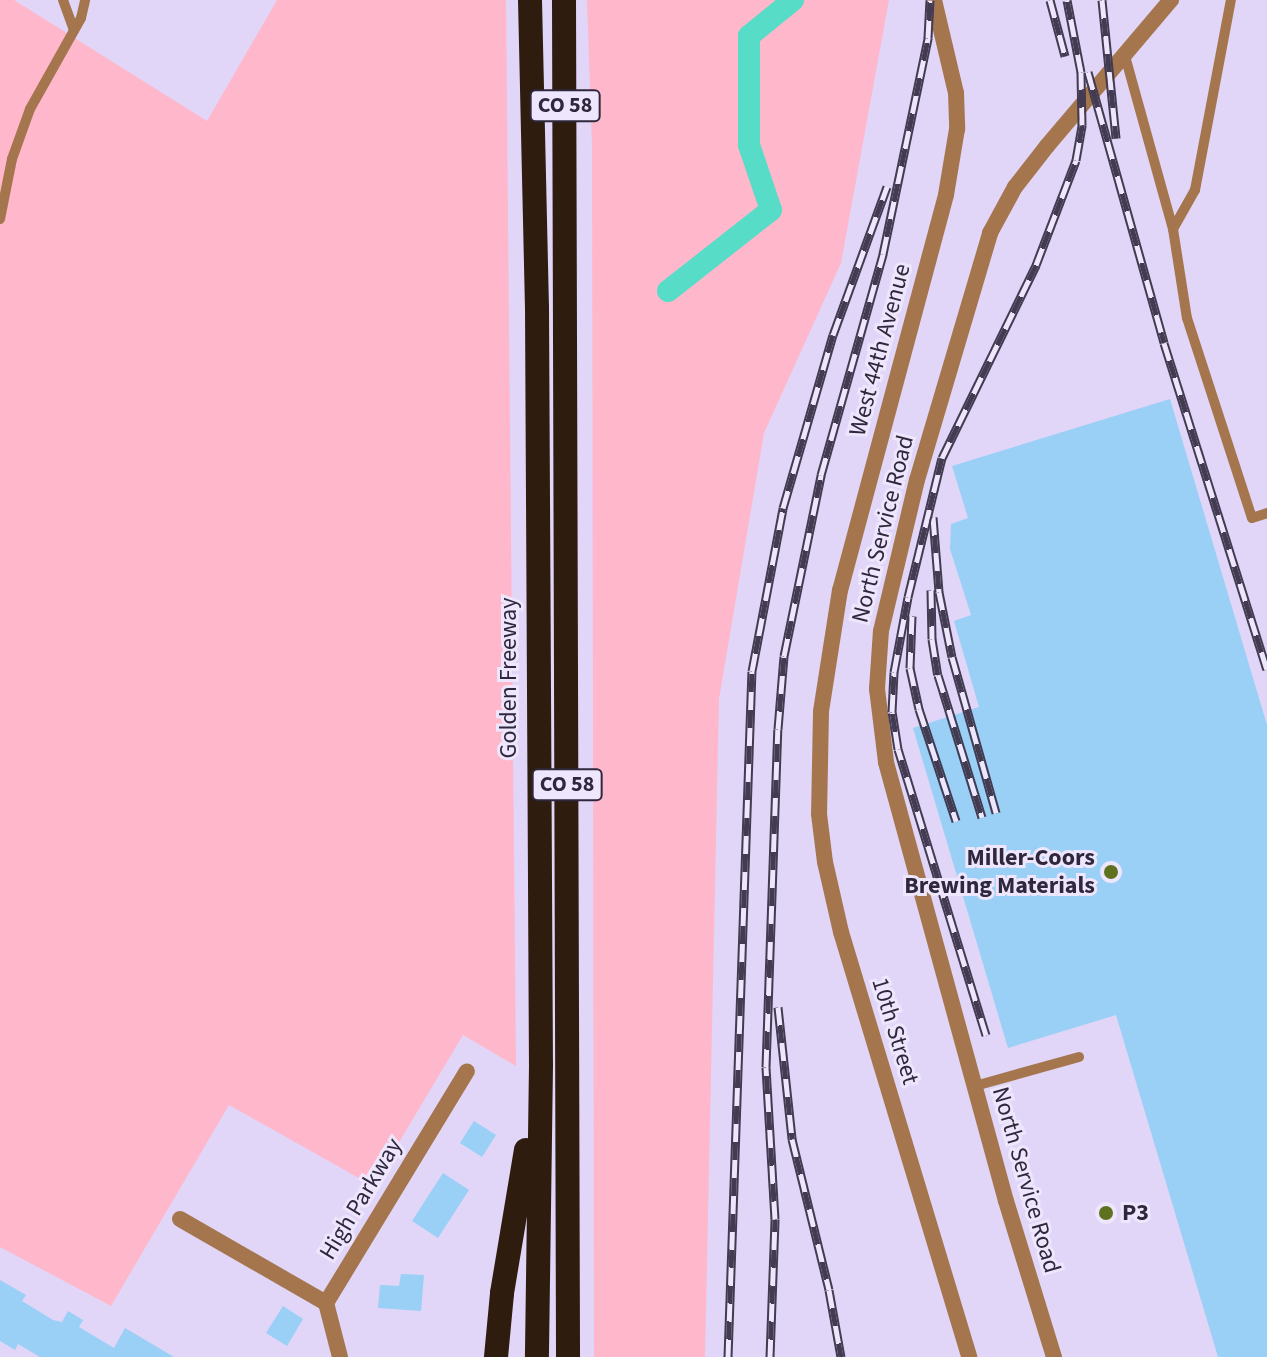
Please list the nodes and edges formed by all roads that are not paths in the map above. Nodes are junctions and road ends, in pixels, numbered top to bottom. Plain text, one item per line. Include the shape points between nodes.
1 (63, 0) edge
2 (85, 0) edge
3 (530, 0) edge
4 (564, 0) edge
5 (934, 0) edge
6 (1171, 0) edge
7 (1231, 0) edge
8 (74, 30) junction
9 (1125, 56) junction
10 (0, 219) edge
11 (1173, 229) junction
12 (1267, 513) edge
13 (821, 712) joint
14 (1079, 1057) dead end
15 (541, 1065) junction
16 (467, 1071) dead end
17 (975, 1086) junction
18 (180, 1219) dead end
19 (326, 1303) junction
20 (966, 1355) edge
21 (340, 1357) edge
22 (496, 1357) edge
23 (537, 1357) edge
24 (568, 1357) edge
25 (1054, 1357) edge

1 - 8 lane
2 - 8 lane
3 - 15 highway, Golden Freeway / CO 58
4 - 24 highway, CO 58
5 - 13 street, West 44th Avenue via 956,93 957,129 946,195 840,590
6 - 9 street, North Service Road
7 - 11 lane via 1195,190
8 - 10 lane via 30,109 12,159
9 - 11 lane
9 - 17 street, North Service Road via 1015,187 990,233 917,480 881,631 877,689 886,762
11 - 12 lane via 1187,318 1252,518
13 - 20 street, 10th Street via 819,814 825,862
14 - 17 lane
15 - 22 highway
15 - 23 highway, Golden Freeway / CO 58
16 - 19 street, High Parkway
17 - 25 street, North Service Road
18 - 19 street
19 - 21 street

